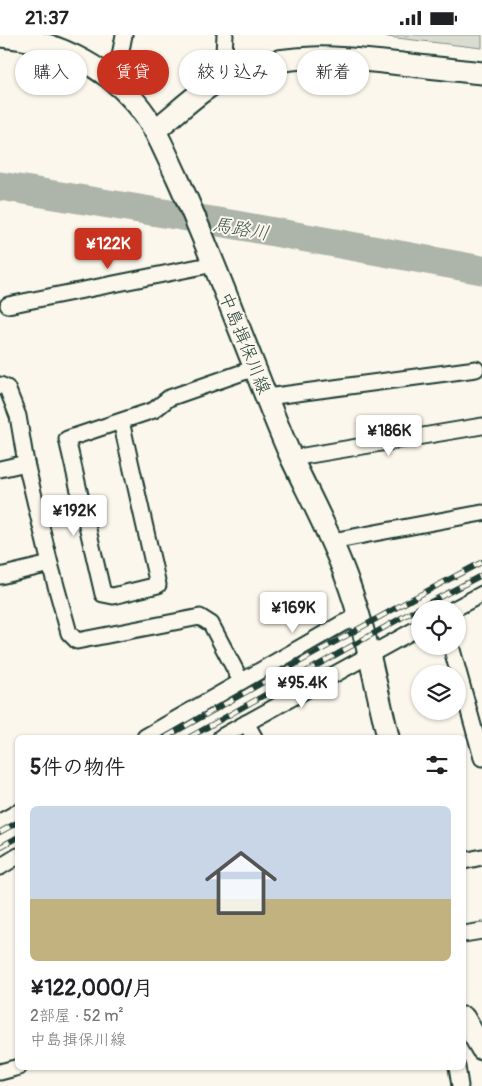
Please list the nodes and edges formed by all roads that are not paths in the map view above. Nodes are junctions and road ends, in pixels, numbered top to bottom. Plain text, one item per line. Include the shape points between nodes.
1 (124, 35) edge
2 (226, 35) edge
3 (0, 36) edge
4 (54, 41) edge
5 (122, 50) edge
6 (224, 50) edge
7 (287, 59) edge
8 (97, 69) edge
9 (482, 73) edge
10 (128, 95) edge
11 (198, 95) edge
12 (155, 131) junction
13 (212, 260) junction
14 (8, 305) dead end
15 (255, 369) junction
16 (476, 369) dead end
17 (0, 385) edge
18 (266, 397) junction
19 (121, 421) junction
20 (482, 426) edge
21 (292, 458) junction
22 (26, 463) junction
23 (0, 469) edge
24 (482, 513) edge
25 (332, 541) junction
26 (50, 564) junction
27 (0, 576) edge
28 (482, 594) edge
29 (466, 603) edge
30 (358, 617) junction
31 (411, 632) edge
32 (368, 655) junction
33 (453, 655) edge
34 (241, 681) junction
35 (246, 723) junction
36 (148, 735) edge
37 (225, 735) edge
38 (253, 735) edge
39 (388, 735) edge
40 (482, 758) edge
41 (15, 814) edge
42 (0, 822) edge
43 (482, 857) edge
44 (15, 858) edge
45 (466, 861) edge
46 (0, 867) edge
47 (482, 931) edge
48 (466, 934) edge
49 (466, 1026) edge
50 (482, 1049) edge
51 (15, 1068) edge
52 (458, 1070) edge
53 (0, 1073) edge
54 (460, 1086) edge

1 - 5 street
2 - 6 street
3 - 4 main road, 中島揖保川線
4 - 8 main road, 中島揖保川線
7 - 9 main road via 335,57
10 - 12 main road, 中島揖保川線
11 - 12 main road
12 - 13 main road, 中島揖保川線
13 - 14 street
13 - 15 main road, 中島揖保川線
15 - 18 main road, 中島揖保川線
15 - 19 street via 169,398 154,410
16 - 18 street
17 - 22 street via 7,388 18,416
18 - 21 main road, 中島揖保川線
19 - 19 street via 67,439 103,594 113,596 158,585
20 - 21 street
21 - 25 main road, 中島揖保川線
22 - 23 street
22 - 26 street
24 - 25 street
25 - 30 main road, 中島揖保川線
26 - 27 street
26 - 34 street via 69,633 78,641 200,617 212,624
28 - 29 street
30 - 32 main road, 中島揖保川線
30 - 34 street
31 - 32 street
32 - 35 street
32 - 39 main road, 中島揖保川線
33 - 40 street
34 - 36 street
35 - 37 street
35 - 38 street
41 - 42 street
43 - 45 street
44 - 46 street
47 - 48 street
49 - 50 main road
51 - 53 street
52 - 54 street

